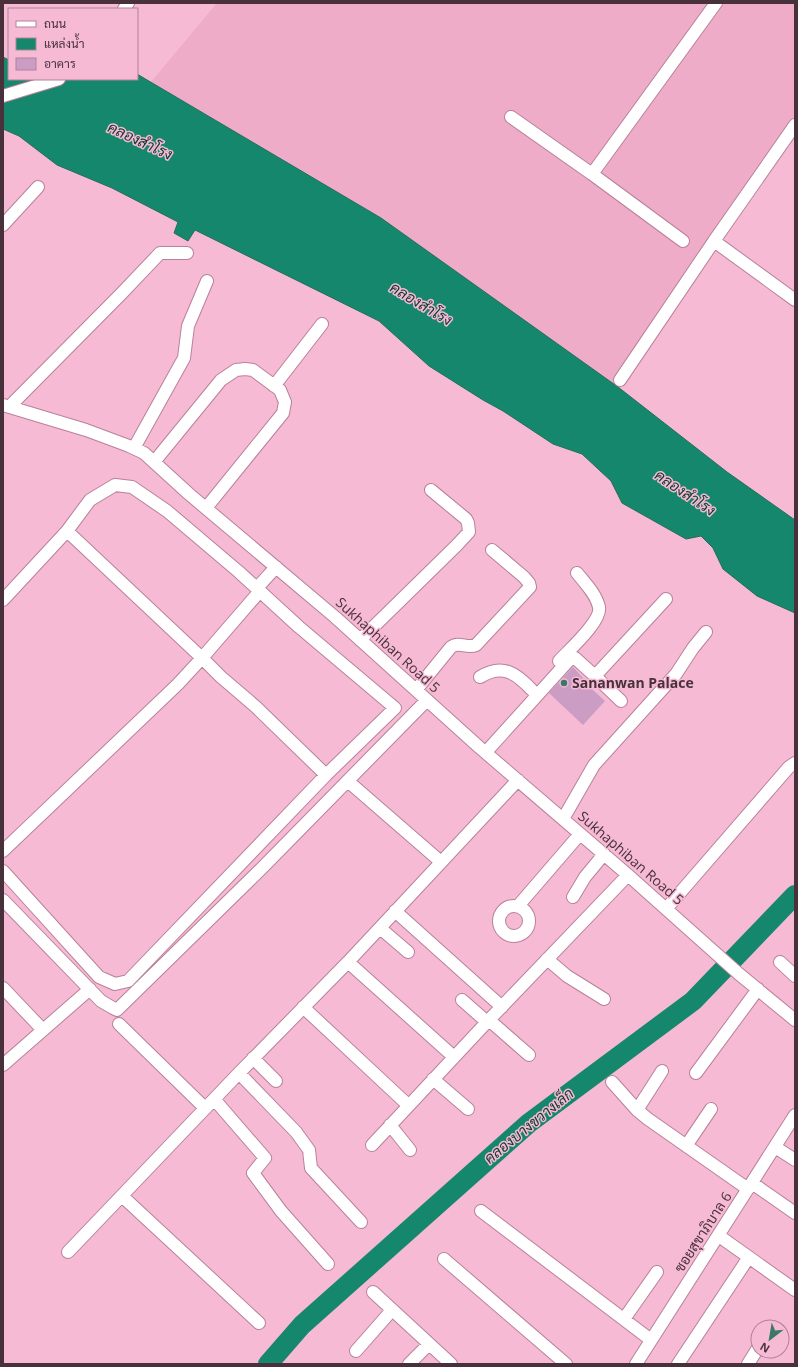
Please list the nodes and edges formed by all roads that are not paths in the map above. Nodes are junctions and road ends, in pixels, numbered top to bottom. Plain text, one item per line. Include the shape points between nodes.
1 (716, 3) edge
2 (56, 80) edge
3 (3, 96) edge
4 (511, 117) dead end
5 (795, 125) edge
6 (592, 174) junction
7 (38, 187) dead end
8 (3, 225) edge
9 (683, 241) dead end
10 (714, 241) junction
11 (187, 253) dead end
12 (207, 281) dead end
13 (795, 300) edge
14 (322, 324) dead end
15 (620, 380) dead end
16 (274, 386) junction
17 (6, 406) edge
18 (134, 448) junction
19 (154, 462) junction
20 (431, 490) dead end
21 (206, 508) junction
22 (67, 531) junction
23 (492, 550) dead end
24 (276, 567) junction
25 (577, 573) dead end
26 (258, 590) junction
27 (666, 599) dead end
28 (3, 600) edge
29 (706, 632) dead end
30 (360, 640) junction
31 (202, 658) junction
32 (595, 676) junction
33 (480, 677) dead end
34 (416, 690) junction
35 (532, 690) junction
36 (427, 700) junction
37 (622, 701) dead end
38 (482, 749) junction
39 (795, 763) edge
40 (326, 775) junction
41 (518, 780) junction
42 (350, 783) dead end
43 (562, 819) junction
44 (580, 834) junction
45 (3, 851) edge
46 (604, 854) junction
47 (441, 862) junction
48 (3, 871) edge
49 (628, 875) junction
50 (573, 897) dead end
51 (3, 900) edge
52 (518, 906) dead end
53 (666, 908) junction
54 (395, 911) junction
55 (380, 928) junction
56 (408, 952) dead end
57 (547, 959) junction
58 (348, 962) junction
59 (780, 962) dead end
60 (795, 976) edge
61 (3, 988) edge
62 (90, 989) junction
63 (758, 989) junction
64 (604, 999) dead end
65 (462, 1000) dead end
66 (303, 1007) junction
67 (502, 1007) junction
68 (793, 1014) edge
69 (488, 1021) junction
70 (118, 1024) dead end
71 (43, 1030) junction
72 (529, 1055) dead end
73 (454, 1057) junction
74 (253, 1058) junction
75 (3, 1065) edge
76 (662, 1072) dead end
77 (239, 1073) junction
78 (696, 1073) dead end
79 (433, 1079) junction
80 (276, 1081) dead end
81 (612, 1082) dead end
82 (214, 1099) junction
83 (408, 1105) junction
84 (206, 1108) junction
85 (468, 1109) dead end
86 (711, 1109) dead end
87 (637, 1110) junction
88 (795, 1114) edge
89 (390, 1125) junction
90 (372, 1145) dead end
91 (686, 1146) junction
92 (775, 1147) junction
93 (410, 1150) dead end
94 (795, 1160) edge
95 (750, 1186) junction
96 (122, 1196) junction
97 (481, 1211) dead end
98 (795, 1213) edge
99 (361, 1222) dead end
100 (719, 1236) junction
101 (68, 1252) dead end
102 (749, 1257) junction
103 (444, 1260) dead end
104 (328, 1264) dead end
105 (657, 1272) dead end
106 (795, 1290) edge
107 (373, 1292) dead end
108 (392, 1310) junction
109 (624, 1320) junction
110 (259, 1323) dead end
111 (651, 1340) junction
112 (429, 1344) junction
113 (356, 1351) dead end
114 (409, 1364) edge
115 (451, 1364) edge
116 (566, 1364) edge
117 (636, 1364) edge
118 (678, 1364) edge

1 - 6 street
2 - 3 street
4 - 6 street
5 - 10 street
6 - 9 street
7 - 8 street
10 - 13 street
10 - 15 street
11 - 17 street via 160,253 117,299
12 - 18 street via 188,326 184,358
14 - 16 street
16 - 19 street via 254,370 236,370 221,380
16 - 21 street via 280,390 285,402 283,413
17 - 18 street, Sukhaphiban Road 5 via 86,430
18 - 19 street, Sukhaphiban Road 5
19 - 21 street, Sukhaphiban Road 5
20 - 30 street via 466,519 469,532
21 - 24 street, Sukhaphiban Road 5
22 - 26 street via 90,500 115,485 132,487 167,510
22 - 28 street
22 - 31 street
23 - 34 street via 529,582 530,588 476,645 471,647 455,644 451,647
24 - 26 street
24 - 30 street, Sukhaphiban Road 5
25 - 35 street via 592,592 599,613 592,625
26 - 31 street
26 - 40 street via 395,708
27 - 32 street
29 - 43 street via 692,648 676,674 594,765
30 - 34 street, Sukhaphiban Road 5
31 - 40 street
31 - 45 street
32 - 37 street
32 - 38 street via 573,657
33 - 35 street via 487,672 508,672
34 - 36 street, Sukhaphiban Road 5
35 - 38 street
36 - 38 street, Sukhaphiban Road 5
36 - 62 street via 121,1008 112,1008
38 - 41 street, Sukhaphiban Road 5
39 - 53 street via 788,767
40 - 48 street via 128,981 115,984 100,977
41 - 43 street, Sukhaphiban Road 5
41 - 47 street
42 - 47 street
43 - 44 street, Sukhaphiban Road 5
44 - 46 street, Sukhaphiban Road 5
44 - 52 street
46 - 49 street, Sukhaphiban Road 5
46 - 50 street via 585,876
47 - 54 street
49 - 53 street, Sukhaphiban Road 5
49 - 57 street
51 - 62 street
53 - 63 street, Sukhaphiban Road 5
54 - 55 street
54 - 67 street
55 - 56 street
55 - 58 street
57 - 64 street via 567,976
57 - 67 street
58 - 66 street
58 - 73 street
59 - 60 street
61 - 71 street
62 - 71 street
63 - 68 street, Sukhaphiban Road 5
63 - 78 street
65 - 69 street
66 - 74 street
66 - 83 street
67 - 69 street
69 - 72 street
69 - 73 street
70 - 84 street
71 - 75 street
73 - 79 street
74 - 77 street
74 - 80 street
76 - 87 street
77 - 82 street
77 - 99 street via 296,1132 308,1150 311,1168
79 - 83 street
79 - 85 street
81 - 87 street
82 - 84 street
82 - 104 street via 265,1158 253,1173
83 - 89 street
84 - 96 street
86 - 91 street
87 - 91 street
88 - 92 street, ซอยสุขาภิบาล 6
89 - 90 street
89 - 93 street
91 - 95 street
92 - 94 street
92 - 95 street, ซอยสุขาภิบาล 6
95 - 98 street
95 - 100 street, ซอยสุขาภิบาล 6
96 - 101 street
96 - 110 street
97 - 109 street
100 - 102 street
100 - 111 street, ซอยสุขาภิบาล 6
102 - 106 street
102 - 118 street
103 - 116 street
105 - 109 street
107 - 108 street
108 - 112 street
108 - 113 street
109 - 111 street
111 - 117 street, ซอยสุขาภิบาล 6
112 - 114 street
112 - 115 street

